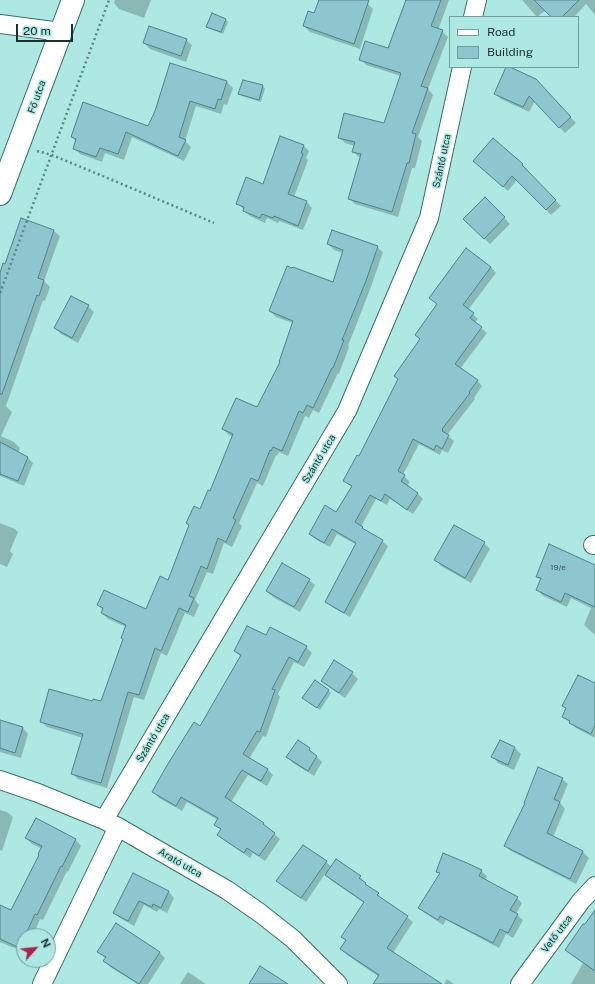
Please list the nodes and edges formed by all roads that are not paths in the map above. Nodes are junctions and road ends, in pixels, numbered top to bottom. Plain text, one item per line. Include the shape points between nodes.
1 (73, 0) edge
2 (477, 0) edge
3 (473, 16) edge
4 (0, 24) edge
5 (61, 32) junction
6 (462, 68) edge
7 (0, 194) edge
8 (0, 780) edge
9 (111, 824) junction
10 (595, 886) edge
11 (42, 984) edge
12 (338, 984) edge
13 (520, 984) edge

1 - 5 street, Fő utca
2 - 3 street
4 - 5 street
5 - 7 street, Fő utca
6 - 9 street, Szántó utca via 429,218 347,411
8 - 9 street, Arató utca
9 - 11 street, Szántó utca
9 - 12 street, Arató utca via 227,890 260,913 293,940
10 - 13 street, Vető utca via 581,901

